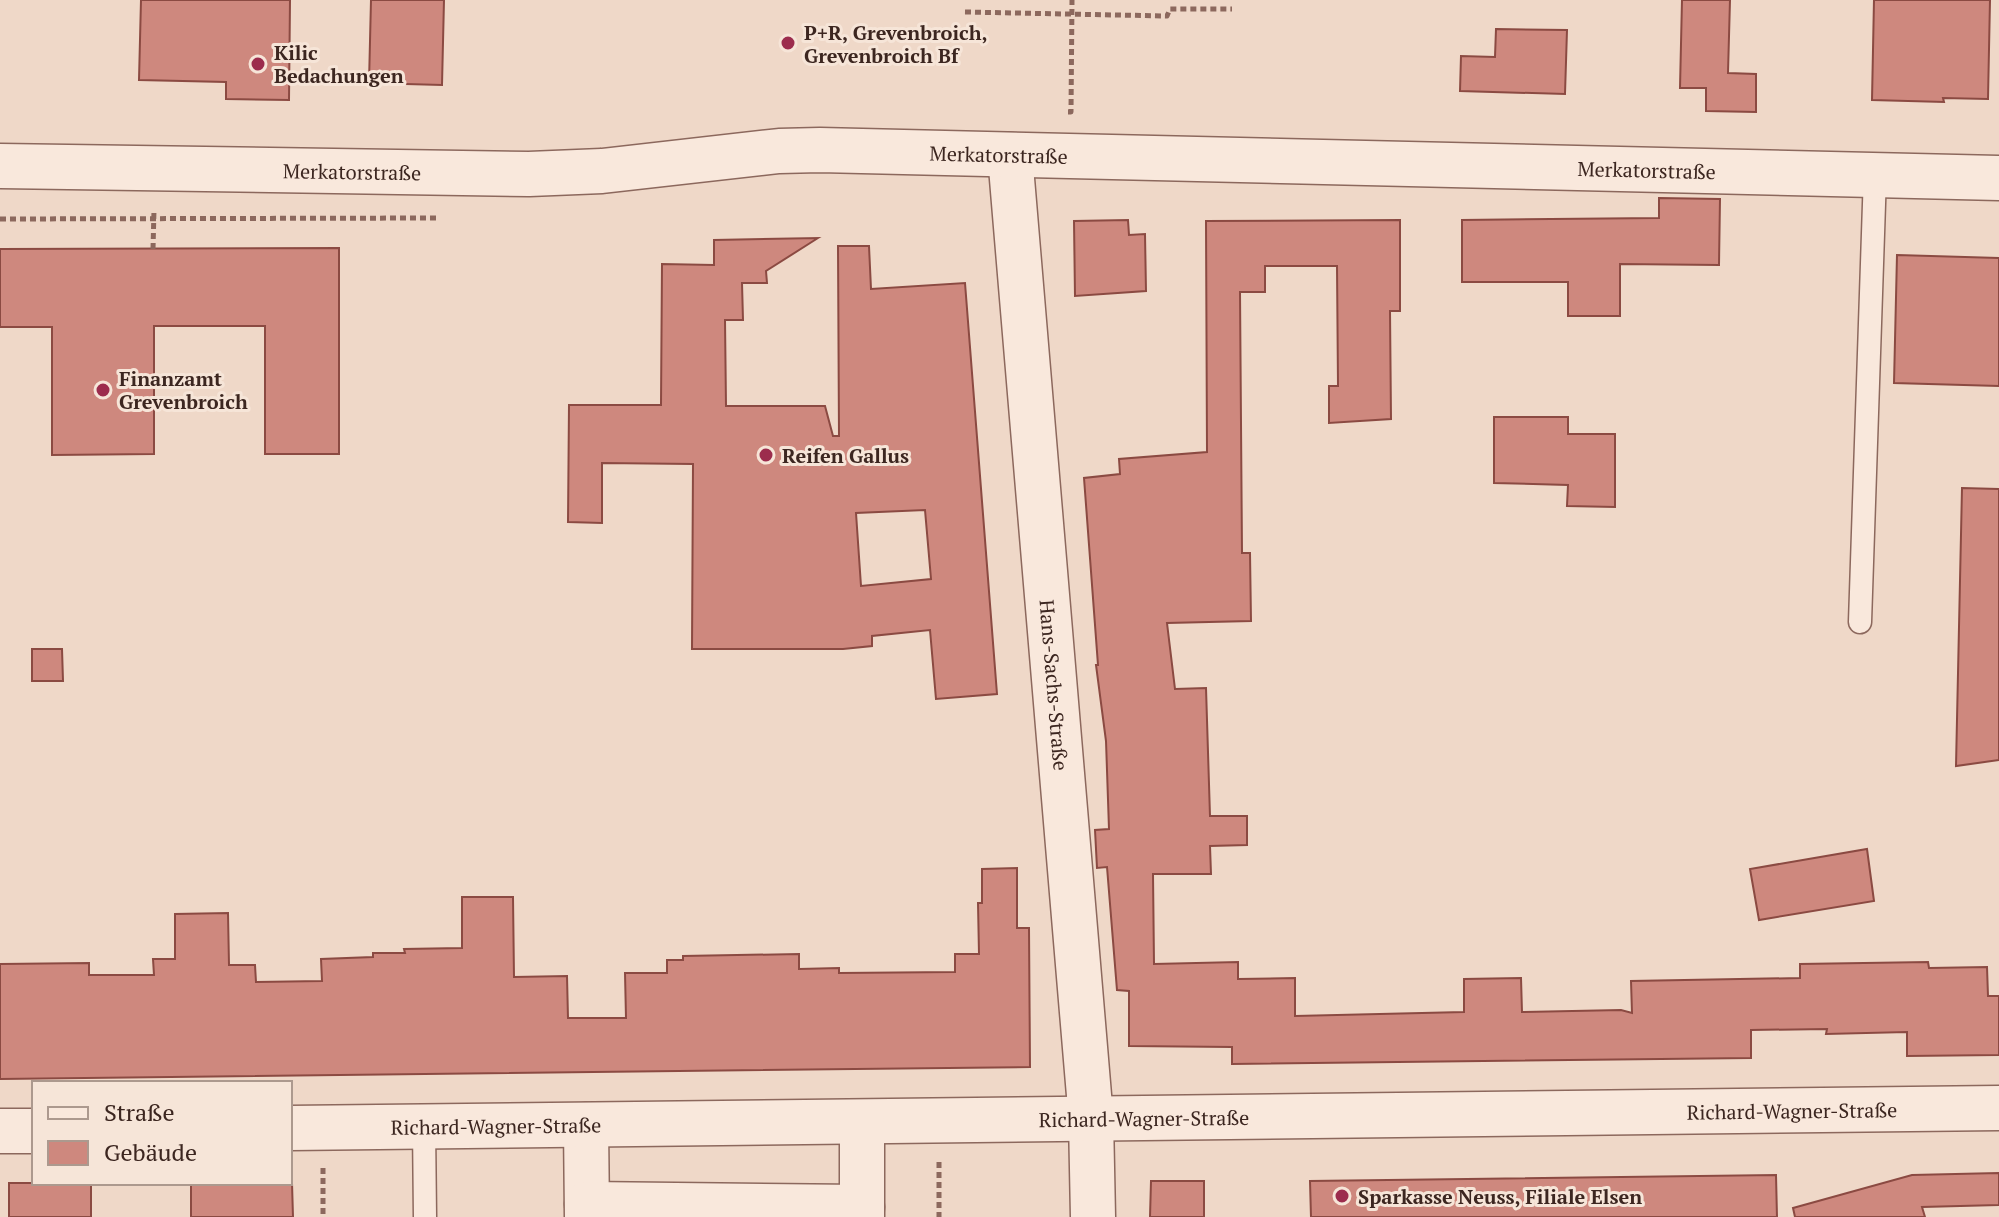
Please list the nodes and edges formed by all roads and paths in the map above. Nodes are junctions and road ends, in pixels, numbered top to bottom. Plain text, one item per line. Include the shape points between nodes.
1 (1072, 0) edge
2 (1232, 9) dead end
3 (965, 12) dead end
4 (1072, 15) junction
5 (1058, 113) dead end
6 (1010, 155) junction
7 (0, 166) edge
8 (1875, 174) junction
9 (1999, 178) edge
10 (447, 218) dead end
11 (0, 219) edge
12 (1860, 622) dead end
13 (1999, 1108) edge
14 (1091, 1119) junction
15 (862, 1122) junction
16 (939, 1122) junction
17 (586, 1125) junction
18 (424, 1126) junction
19 (292, 1128) edge
20 (0, 1131) edge
21 (32, 1131) edge
22 (587, 1210) edge
23 (862, 1212) edge
24 (425, 1217) edge
25 (939, 1217) edge
26 (1093, 1217) edge

1 - 4 path
2 - 4 path via 1170,9 1167,16
3 - 4 path
4 - 5 path via 1071,112
6 - 7 street, Merkatorstraße via 800,150 529,174
6 - 8 street, Merkatorstraße
6 - 14 street, Hans-Sachs-Straße
8 - 9 street, Merkatorstraße
8 - 12 lane
10 - 11 path
13 - 14 street, Richard-Wagner-Straße
14 - 16 street, Richard-Wagner-Straße
14 - 26 street, Hans-Sachs-Straße
15 - 16 street, Richard-Wagner-Straße
15 - 17 street, Richard-Wagner-Straße
15 - 23 street
16 - 25 path
17 - 18 street, Richard-Wagner-Straße
17 - 22 street
18 - 19 street, Richard-Wagner-Straße
18 - 24 lane
20 - 21 street
22 - 23 street

